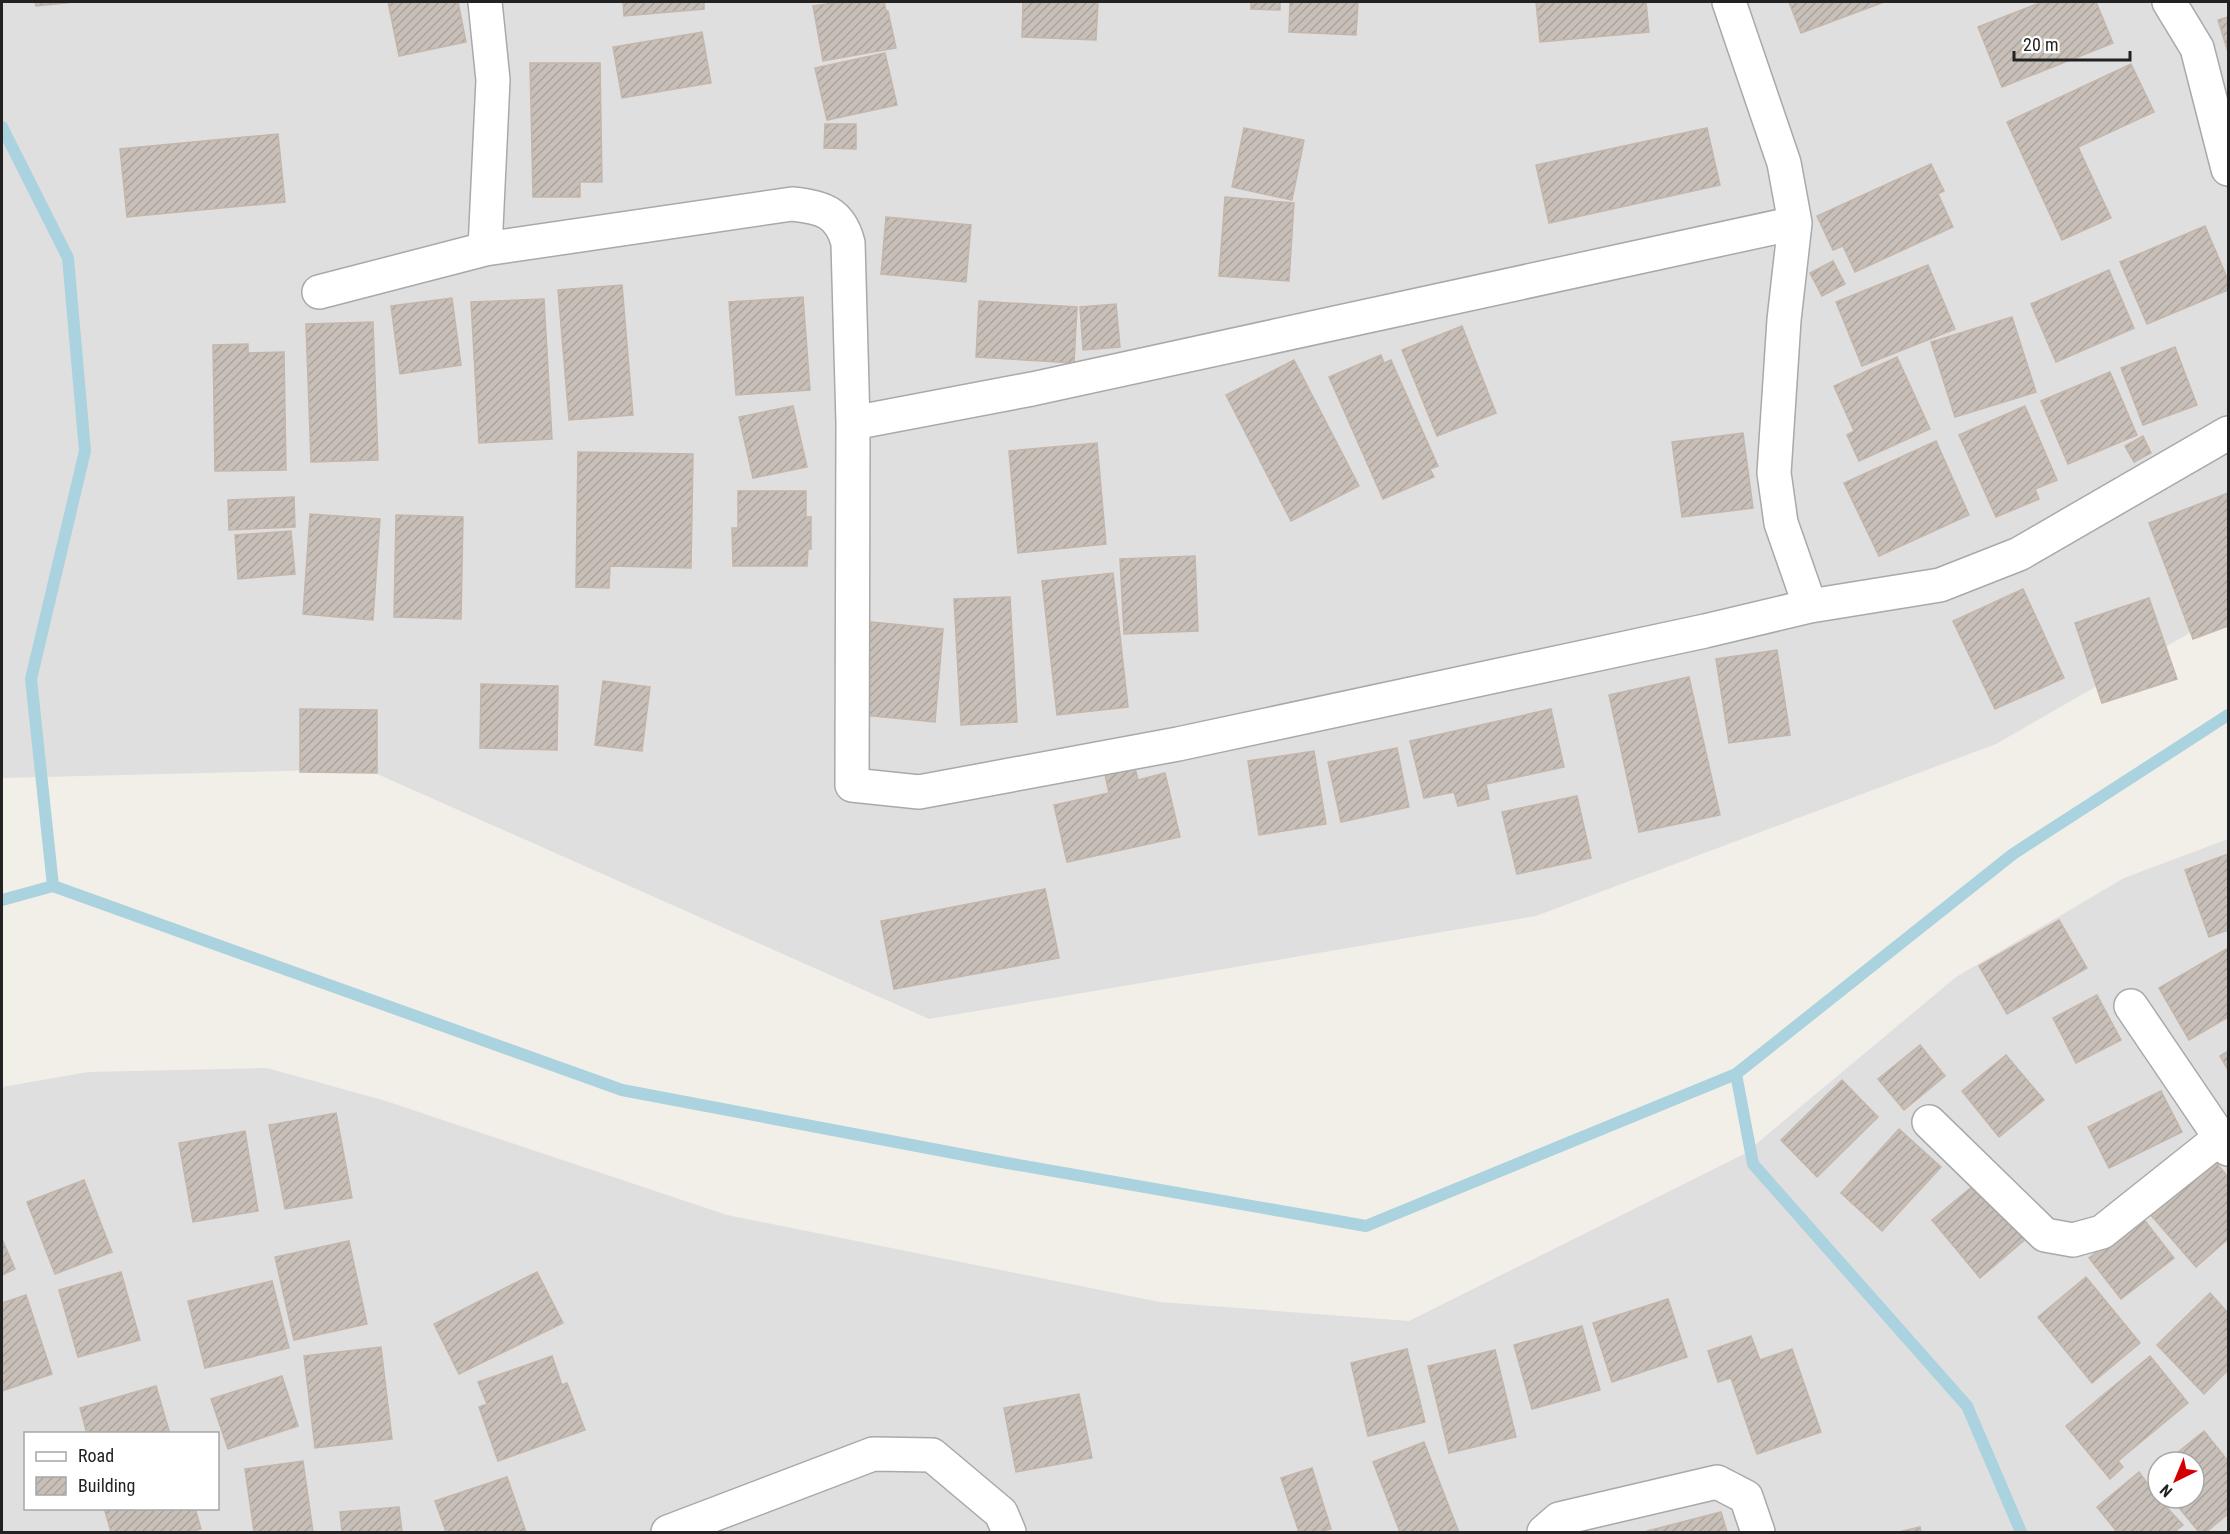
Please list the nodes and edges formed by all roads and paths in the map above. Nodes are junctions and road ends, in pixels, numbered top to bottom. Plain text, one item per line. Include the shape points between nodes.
1 (485, 2) edge
2 (1729, 2) edge
3 (2169, 2) edge
4 (2229, 169) edge
5 (1795, 224) junction
6 (485, 249) junction
7 (319, 292) dead end
8 (853, 423) junction
9 (2229, 433) edge
10 (1810, 606) junction
11 (2131, 1006) dead end
12 (1929, 1122) dead end
13 (2224, 1143) edge
14 (668, 1533) edge
15 (1009, 1533) edge
16 (1544, 1533) edge
17 (1758, 1533) edge

1 - 6 street via 493,80
2 - 5 street via 1784,163
3 - 4 street via 2197,48
5 - 8 street via 1032,389
5 - 10 street via 1774,473 1781,523
6 - 7 street
6 - 8 street via 792,204 814,206 844,228 848,243
8 - 10 street via 852,785 919,792 1166,747
9 - 10 street via 2019,554 1940,585
11 - 13 street
12 - 13 street via 2045,1235 2073,1240 2102,1232
14 - 15 street via 873,1454 932,1455 1001,1513
16 - 17 street via 1559,1519 1717,1482 1746,1497

